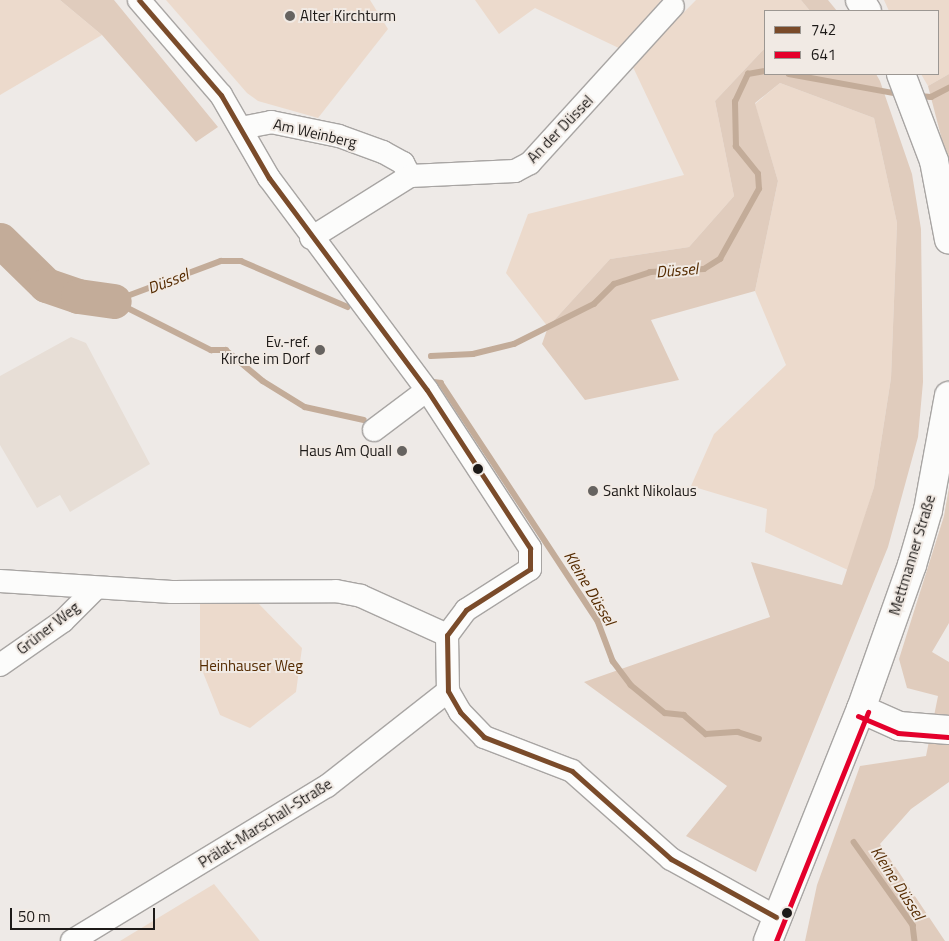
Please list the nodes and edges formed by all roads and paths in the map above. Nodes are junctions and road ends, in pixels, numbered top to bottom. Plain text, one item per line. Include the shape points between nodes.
1 (140, 0) edge
2 (672, 6) dead end
3 (901, 75) edge
4 (241, 128) junction
5 (410, 176) junction
6 (311, 238) junction
7 (949, 240) edge
8 (427, 390) junction
9 (949, 396) edge
10 (374, 430) dead end
11 (0, 581) edge
12 (95, 589) junction
13 (447, 635) junction
14 (0, 665) edge
15 (448, 691) junction
16 (861, 710) junction
17 (949, 730) edge
18 (772, 929) edge
19 (72, 941) edge

1 - 4 street via 221,95
2 - 5 street, An der Düssel via 530,163 515,171
3 - 7 main road via 934,161
4 - 5 street, Am Weinberg via 271,122 339,136 384,152 402,163
4 - 6 street
5 - 6 street
6 - 8 street
8 - 10 street
8 - 13 street via 523,535 532,558 530,570 466,610
9 - 16 main road, Mettmanner Straße via 928,510
11 - 12 street
12 - 13 street via 336,591 361,596
12 - 14 street, Grüner Weg via 64,620
13 - 15 street
15 - 18 street via 484,737 572,771 671,859
15 - 19 street, Prälat-Marschall-Straße via 327,786
16 - 17 main road via 899,726
16 - 18 main road, Mettmanner Straße

